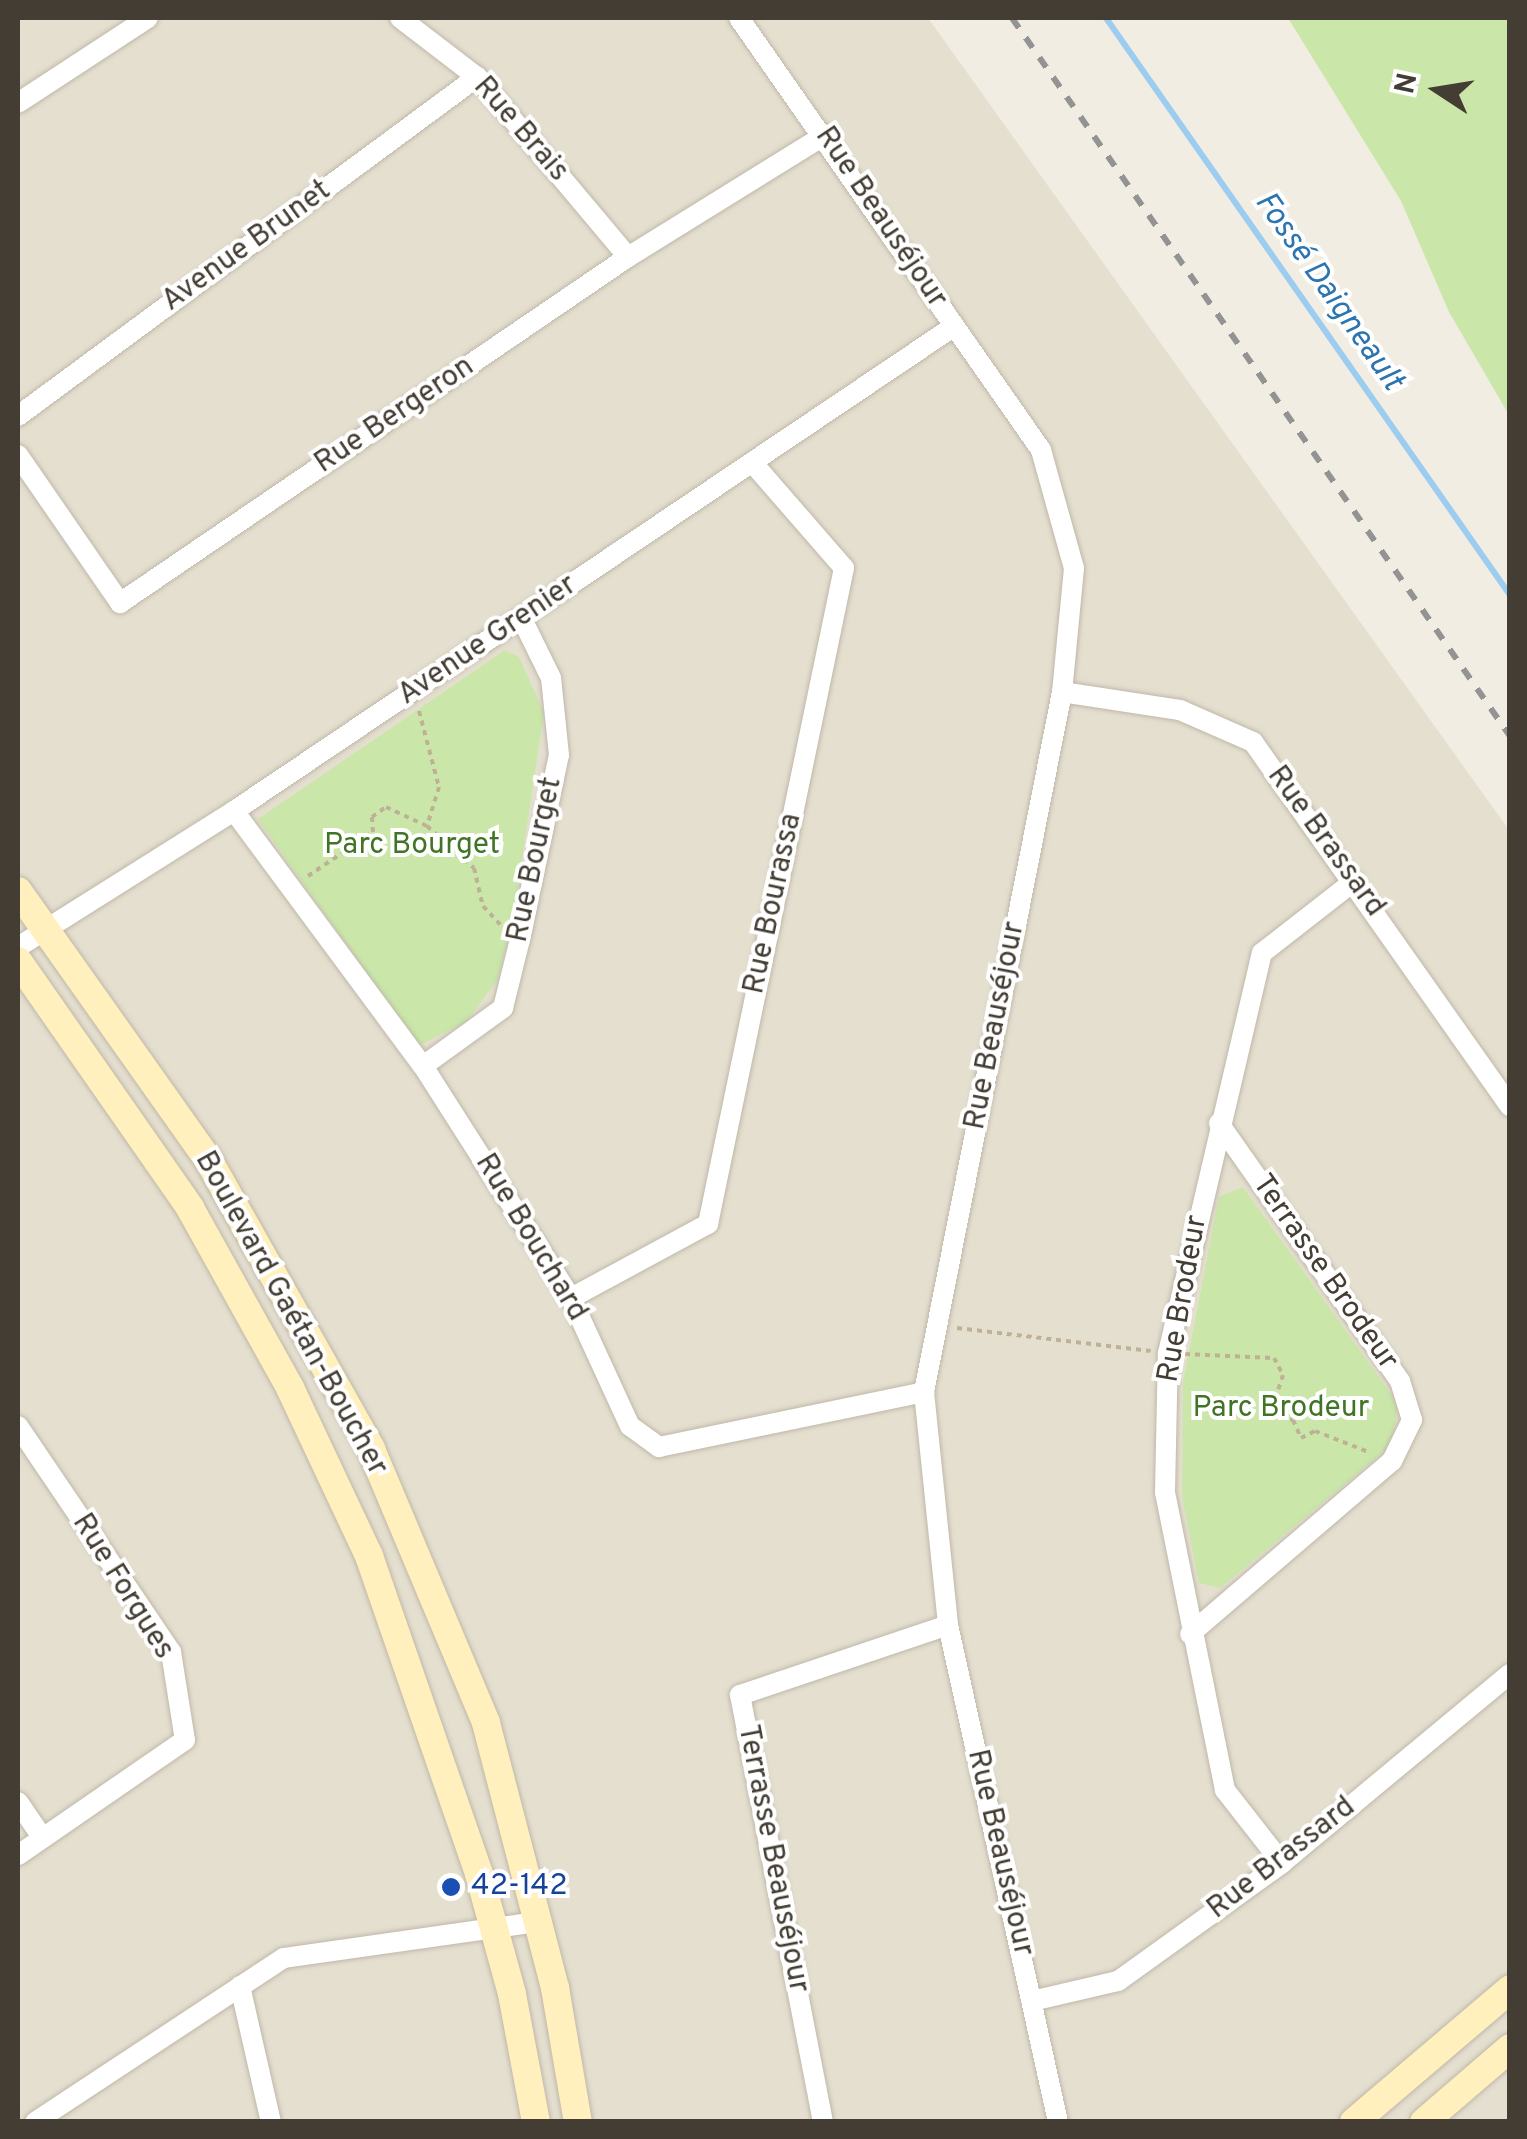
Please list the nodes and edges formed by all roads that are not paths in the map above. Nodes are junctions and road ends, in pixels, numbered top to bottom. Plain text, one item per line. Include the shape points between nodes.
1 (148, 18) edge
2 (400, 18) edge
3 (739, 18) edge
4 (477, 78) junction
5 (18, 103) edge
6 (825, 135) junction
7 (628, 257) junction
8 (954, 327) junction
9 (18, 416) edge
10 (18, 455) edge
11 (752, 462) junction
12 (522, 618) junction
13 (1062, 692) junction
14 (234, 811) junction
15 (1354, 881) junction
16 (18, 891) edge
17 (46, 933) junction
18 (18, 947) edge
19 (18, 961) edge
20 (422, 1066) junction
21 (1510, 1106) edge
22 (1219, 1122) junction
23 (571, 1298) junction
24 (924, 1392) junction
25 (18, 1426) edge
26 (948, 1624) junction
27 (1190, 1634) junction
28 (1510, 1674) edge
29 (18, 1802) edge
30 (42, 1837) junction
31 (18, 1855) edge
32 (1282, 1863) junction
33 (537, 1922) junction
34 (491, 1928) junction
35 (240, 1986) junction
36 (1510, 1989) edge
37 (1032, 2001) junction
38 (1510, 2048) edge
39 (34, 2122) edge
40 (271, 2122) edge
41 (536, 2122) edge
42 (578, 2122) edge
43 (824, 2122) edge
44 (1058, 2122) edge
45 (1354, 2122) edge
46 (1424, 2122) edge

1 - 5 street
2 - 4 street, Rue Brais
3 - 6 street, Rue Beauséjour
4 - 7 street, Rue Brais
4 - 9 street, Avenue Brunet
6 - 7 street, Rue Bergeron
6 - 8 street, Rue Beauséjour
7 - 10 street, Rue Bergeron via 120,604
8 - 11 street, Avenue Grenier
8 - 13 street, Rue Beauséjour via 1041,450 1074,568
11 - 12 street, Avenue Grenier
11 - 23 street, Rue Bourassa via 844,568 708,1224
12 - 14 street, Avenue Grenier
12 - 20 street, Rue Bourget via 551,678 559,755 521,935 503,1008
13 - 15 street, Rue Brassard via 1180,710 1253,742
13 - 24 street, Rue Beauséjour
14 - 17 street, Avenue Grenier
14 - 20 street, Rue Bouchard
15 - 21 street, Rue Brassard
15 - 22 street, Rue Brodeur via 1262,954
16 - 17 main road, Boulevard Gaétan-Boucher
17 - 18 street, Avenue Grenier
17 - 33 main road, Boulevard Gaétan-Boucher via 209,1162 371,1449 486,1723
19 - 34 main road, Boulevard Gaétan-Boucher via 190,1208 290,1388 369,1556 479,1874
20 - 23 street, Rue Bouchard
22 - 27 street, Rue Brodeur via 1168,1353 1165,1492
22 - 27 street, Terrasse Brodeur via 1400,1381 1412,1420 1392,1461
23 - 24 street, Rue Bouchard via 630,1426 659,1447
24 - 26 street, Rue Beauséjour
25 - 30 street, Rue Forgues via 170,1652 185,1740
26 - 37 street, Rue Beauséjour
26 - 43 street, Terrasse Beauséjour via 740,1695
27 - 32 street, Rue Brodeur via 1225,1790
28 - 32 street, Rue Brassard
29 - 30 street
30 - 31 street, Rue Forgues
32 - 37 street, Rue Brassard via 1118,1981
33 - 34 street
33 - 42 main road, Boulevard Gaétan-Boucher
34 - 35 street via 284,1958
34 - 41 main road, Boulevard Gaétan-Boucher via 512,1994
35 - 39 street
35 - 40 street
36 - 45 main road
37 - 44 street, Rue Beauséjour
38 - 46 main road

